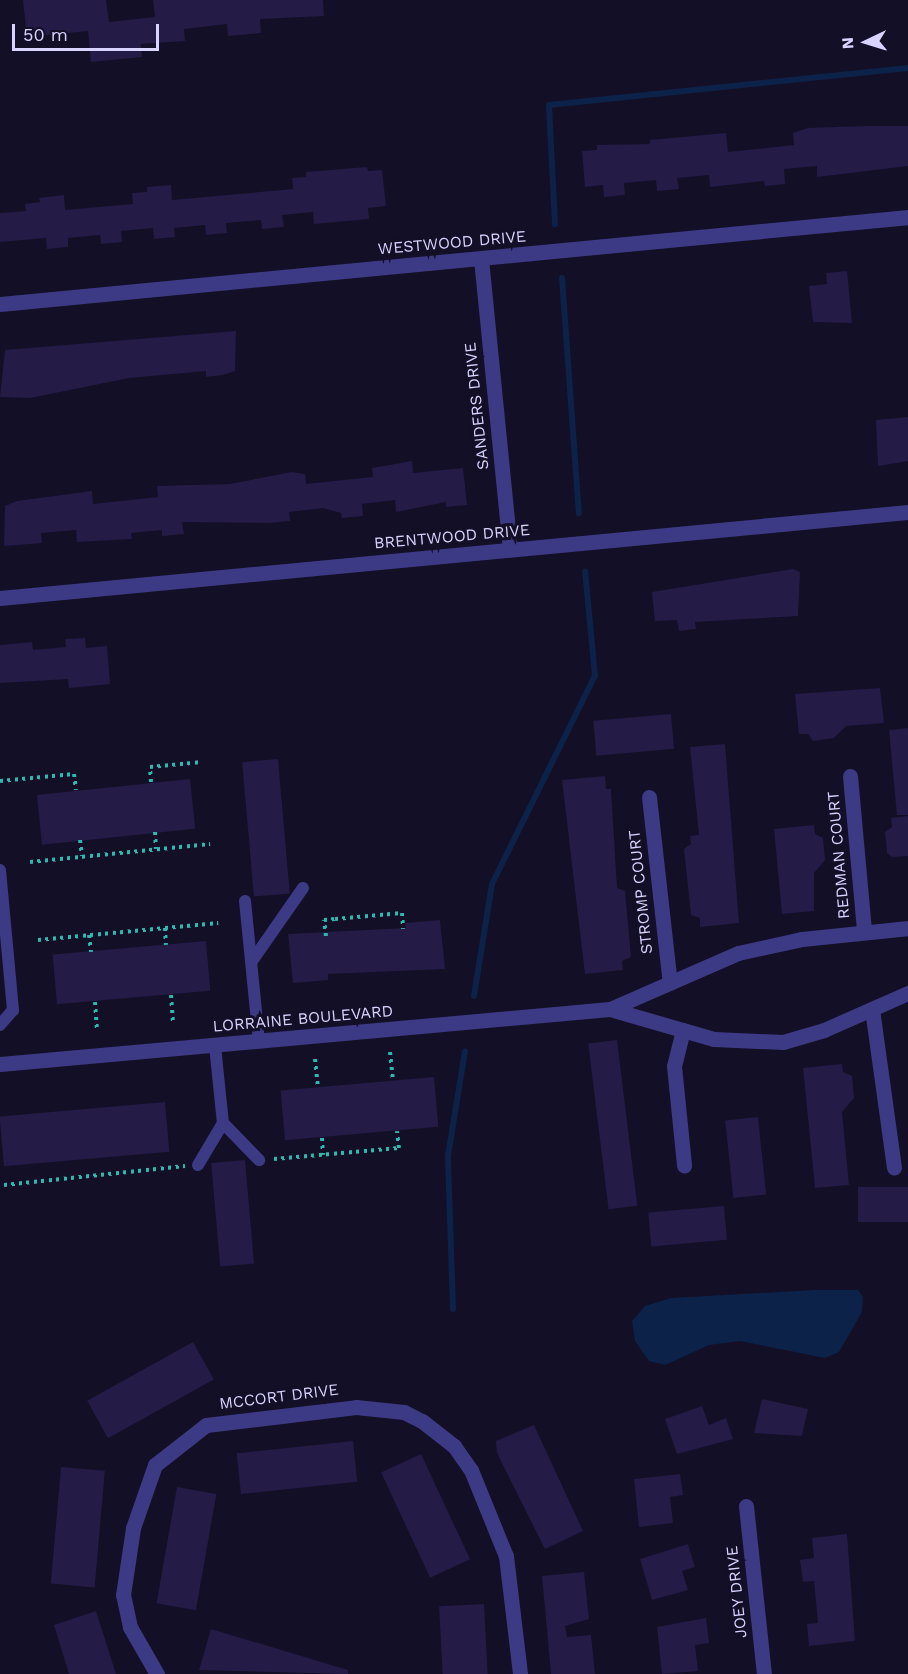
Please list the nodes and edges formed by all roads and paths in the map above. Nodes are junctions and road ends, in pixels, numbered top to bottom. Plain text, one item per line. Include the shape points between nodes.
1 (908, 217) edge
2 (481, 259) junction
3 (0, 304) edge
4 (908, 512) edge
5 (510, 550) junction
6 (0, 598) edge
7 (202, 762) dead end
8 (850, 776) dead end
9 (0, 781) edge
10 (151, 783) dead end
11 (76, 790) dead end
12 (650, 797) dead end
13 (155, 832) dead end
14 (80, 840) dead end
15 (210, 844) dead end
16 (156, 849) junction
17 (82, 856) junction
18 (30, 861) dead end
19 (0, 870) edge
20 (303, 888) dead end
21 (245, 901) dead end
22 (218, 922) dead end
23 (165, 928) junction
24 (908, 928) edge
25 (403, 929) dead end
26 (864, 931) junction
27 (89, 935) junction
28 (326, 936) dead end
29 (38, 940) dead end
30 (166, 945) dead end
31 (91, 952) dead end
32 (252, 962) junction
33 (670, 983) junction
34 (908, 993) edge
35 (171, 995) dead end
36 (95, 1002) dead end
37 (609, 1009) junction
38 (872, 1009) junction
39 (0, 1025) edge
40 (173, 1025) dead end
41 (683, 1030) junction
42 (97, 1032) dead end
43 (259, 1042) junction
44 (215, 1046) junction
45 (390, 1052) dead end
46 (315, 1059) dead end
47 (0, 1064) edge
48 (393, 1081) dead end
49 (318, 1088) dead end
50 (223, 1123) junction
51 (397, 1131) dead end
52 (321, 1138) dead end
53 (323, 1155) junction
54 (282, 1158) dead end
55 (259, 1160) dead end
56 (684, 1165) dead end
57 (193, 1166) joint
58 (894, 1167) dead end
59 (4, 1185) dead end
60 (746, 1506) dead end
61 (158, 1674) edge
62 (520, 1674) edge
63 (764, 1674) edge

1 - 2 street, WESTWOOD DRIVE
2 - 3 street, WESTWOOD DRIVE
2 - 5 street, SANDERS DRIVE
4 - 5 street, BRENTWOOD DRIVE
5 - 6 street, BRENTWOOD DRIVE
7 - 10 path via 150,767
8 - 26 street, REDMAN COURT
9 - 11 path via 74,774
12 - 33 street, STROMP COURT
13 - 16 path
14 - 17 path
15 - 16 path
16 - 17 path
17 - 18 path
19 - 39 lane via 13,1010
20 - 32 lane
21 - 32 lane
22 - 23 path
23 - 27 path
23 - 30 path
24 - 26 street
25 - 28 path via 402,913 324,920
26 - 33 street via 758,948
27 - 29 path
27 - 31 path
32 - 43 lane
33 - 37 street
34 - 38 street
35 - 40 path
36 - 42 path
37 - 41 street
37 - 43 street, LORRAINE BOULEVARD
38 - 41 street via 783,1042 731,1041
38 - 58 street
41 - 56 street via 674,1066
43 - 44 street, LORRAINE BOULEVARD
44 - 47 street, LORRAINE BOULEVARD
44 - 50 lane
45 - 48 path
46 - 49 path
50 - 55 lane
50 - 57 lane
51 - 53 path via 399,1148
52 - 53 path
53 - 54 path
57 - 59 path
60 - 63 street, JOEY DRIVE
61 - 62 street, MCCORT DRIVE via 130,1627 123,1595 133,1528 155,1465 206,1425 356,1407 404,1412 422,1420 454,1446 471,1470 506,1556

